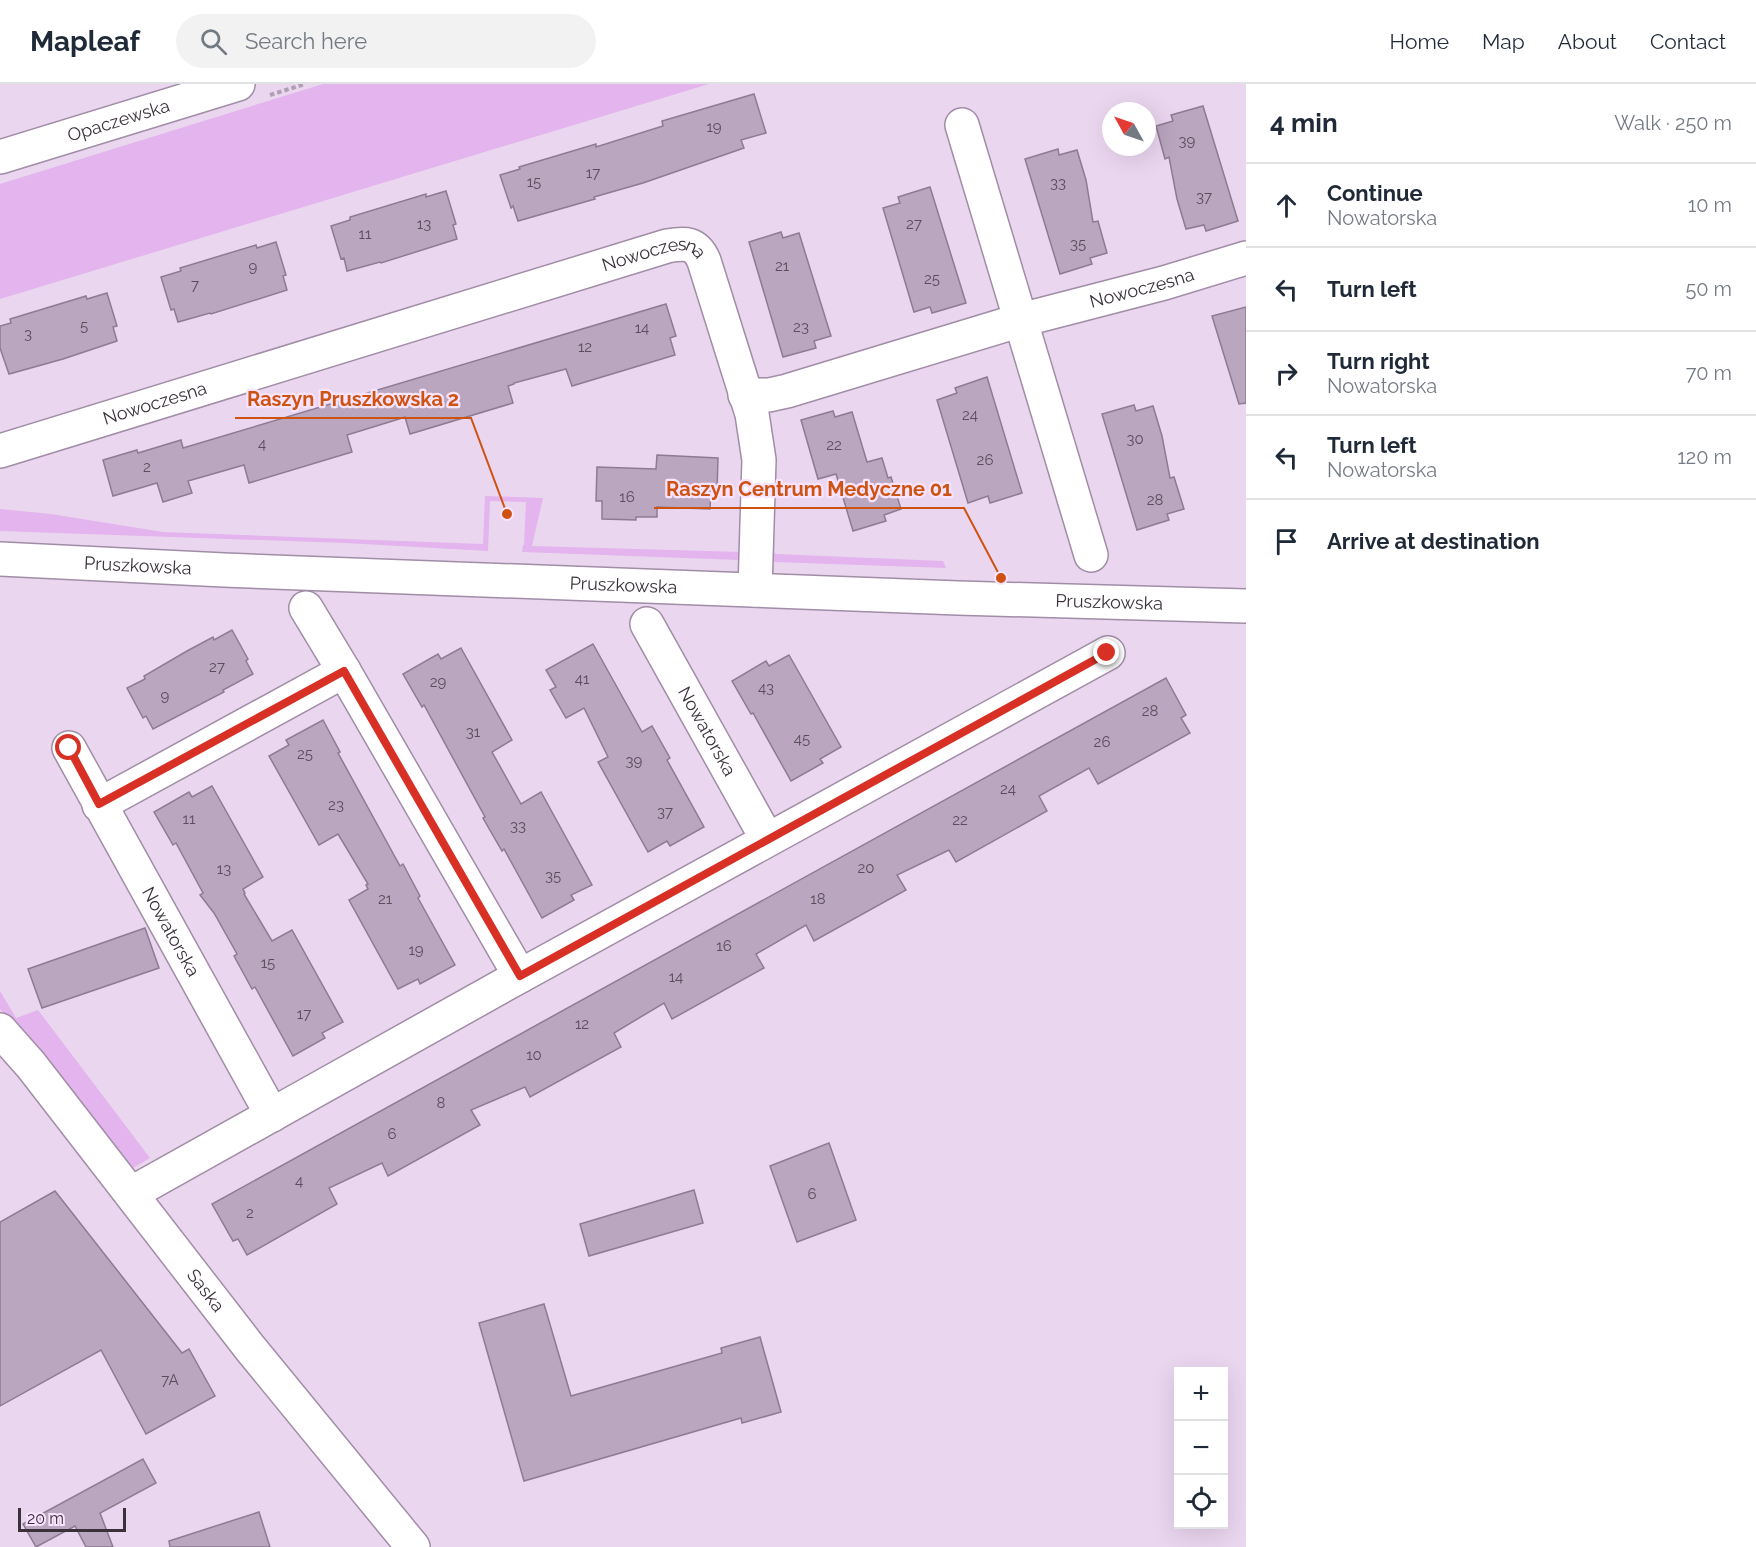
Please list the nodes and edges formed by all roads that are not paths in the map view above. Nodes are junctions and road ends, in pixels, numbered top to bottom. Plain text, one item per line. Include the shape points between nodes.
1 (238, 84) edge
2 (962, 125) dead end
3 (0, 157) edge
4 (1246, 258) edge
5 (1021, 320) junction
6 (745, 395) junction
7 (0, 451) edge
8 (1091, 555) dead end
9 (0, 559) edge
10 (755, 590) junction
11 (1246, 606) edge
12 (306, 608) dead end
13 (647, 624) dead end
14 (1107, 653) dead end
15 (344, 671) junction
16 (69, 748) dead end
17 (99, 804) junction
18 (767, 839) junction
19 (520, 976) junction
20 (0, 1030) edge
21 (272, 1115) junction
22 (132, 1193) junction
23 (413, 1547) edge

1 - 3 street, Opaczewska
2 - 5 street
4 - 5 street, Nowoczesna
5 - 6 street, Nowoczesna via 787,391
5 - 8 street
6 - 7 street, Nowoczesna via 704,261 692,245 680,244
6 - 10 street via 759,460
9 - 10 street, Pruszkowska
10 - 11 street, Pruszkowska
12 - 15 street
13 - 18 street, Nowatorska
14 - 18 street
15 - 17 street
15 - 19 street
16 - 17 street, Nowatorska
17 - 21 street, Nowatorska
18 - 19 street
19 - 21 street
20 - 22 street, Saska
21 - 22 street
22 - 23 street, Saska via 250,1348

